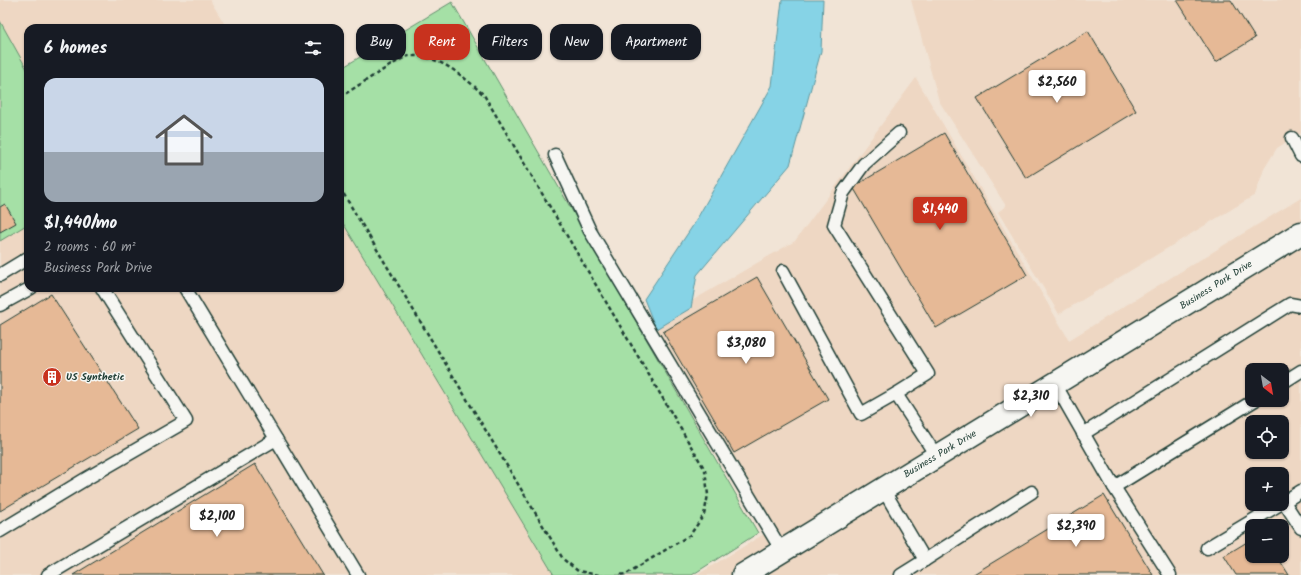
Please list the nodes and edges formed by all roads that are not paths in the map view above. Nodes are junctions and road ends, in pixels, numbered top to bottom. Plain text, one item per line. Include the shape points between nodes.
1 (899, 133) dead end
2 (1292, 138) dead end
3 (555, 155) dead end
4 (1301, 156) edge
5 (1301, 233) edge
6 (24, 260) edge
7 (783, 271) dead end
8 (0, 274) edge
9 (24, 292) edge
10 (105, 292) edge
11 (187, 292) edge
12 (0, 305) edge
13 (1301, 306) edge
14 (1301, 371) edge
15 (1289, 379) edge
16 (1055, 384) junction
17 (896, 394) junction
18 (1245, 406) edge
19 (1083, 434) junction
20 (276, 439) junction
21 (937, 456) junction
22 (1114, 487) junction
23 (883, 489) junction
24 (1301, 491) edge
25 (1032, 492) dead end
26 (1289, 499) edge
27 (1269, 511) edge
28 (1288, 511) edge
29 (1301, 528) edge
30 (0, 530) edge
31 (1207, 548) dead end
32 (782, 551) junction
33 (925, 560) junction
34 (48, 575) edge
35 (358, 575) edge
36 (743, 575) edge
37 (901, 575) edge
38 (1170, 575) edge

1 - 17 lane via 864,164 843,193 834,225 928,374
2 - 4 lane
3 - 32 lane via 590,231
5 - 16 street, Business Park Drive
6 - 8 lane
7 - 17 lane via 861,414
9 - 12 lane
10 - 30 lane via 186,421
11 - 20 lane
13 - 19 lane via 1290,304
14 - 15 lane
16 - 19 lane
16 - 21 street, Business Park Drive
17 - 21 lane
18 - 22 lane
19 - 22 lane
20 - 34 lane
20 - 35 lane
21 - 23 street, Business Park Drive
22 - 38 lane
23 - 32 street, Business Park Drive
23 - 33 lane
24 - 26 lane
25 - 33 lane
27 - 31 lane
28 - 29 lane
32 - 36 street, Business Park Drive
33 - 37 lane

